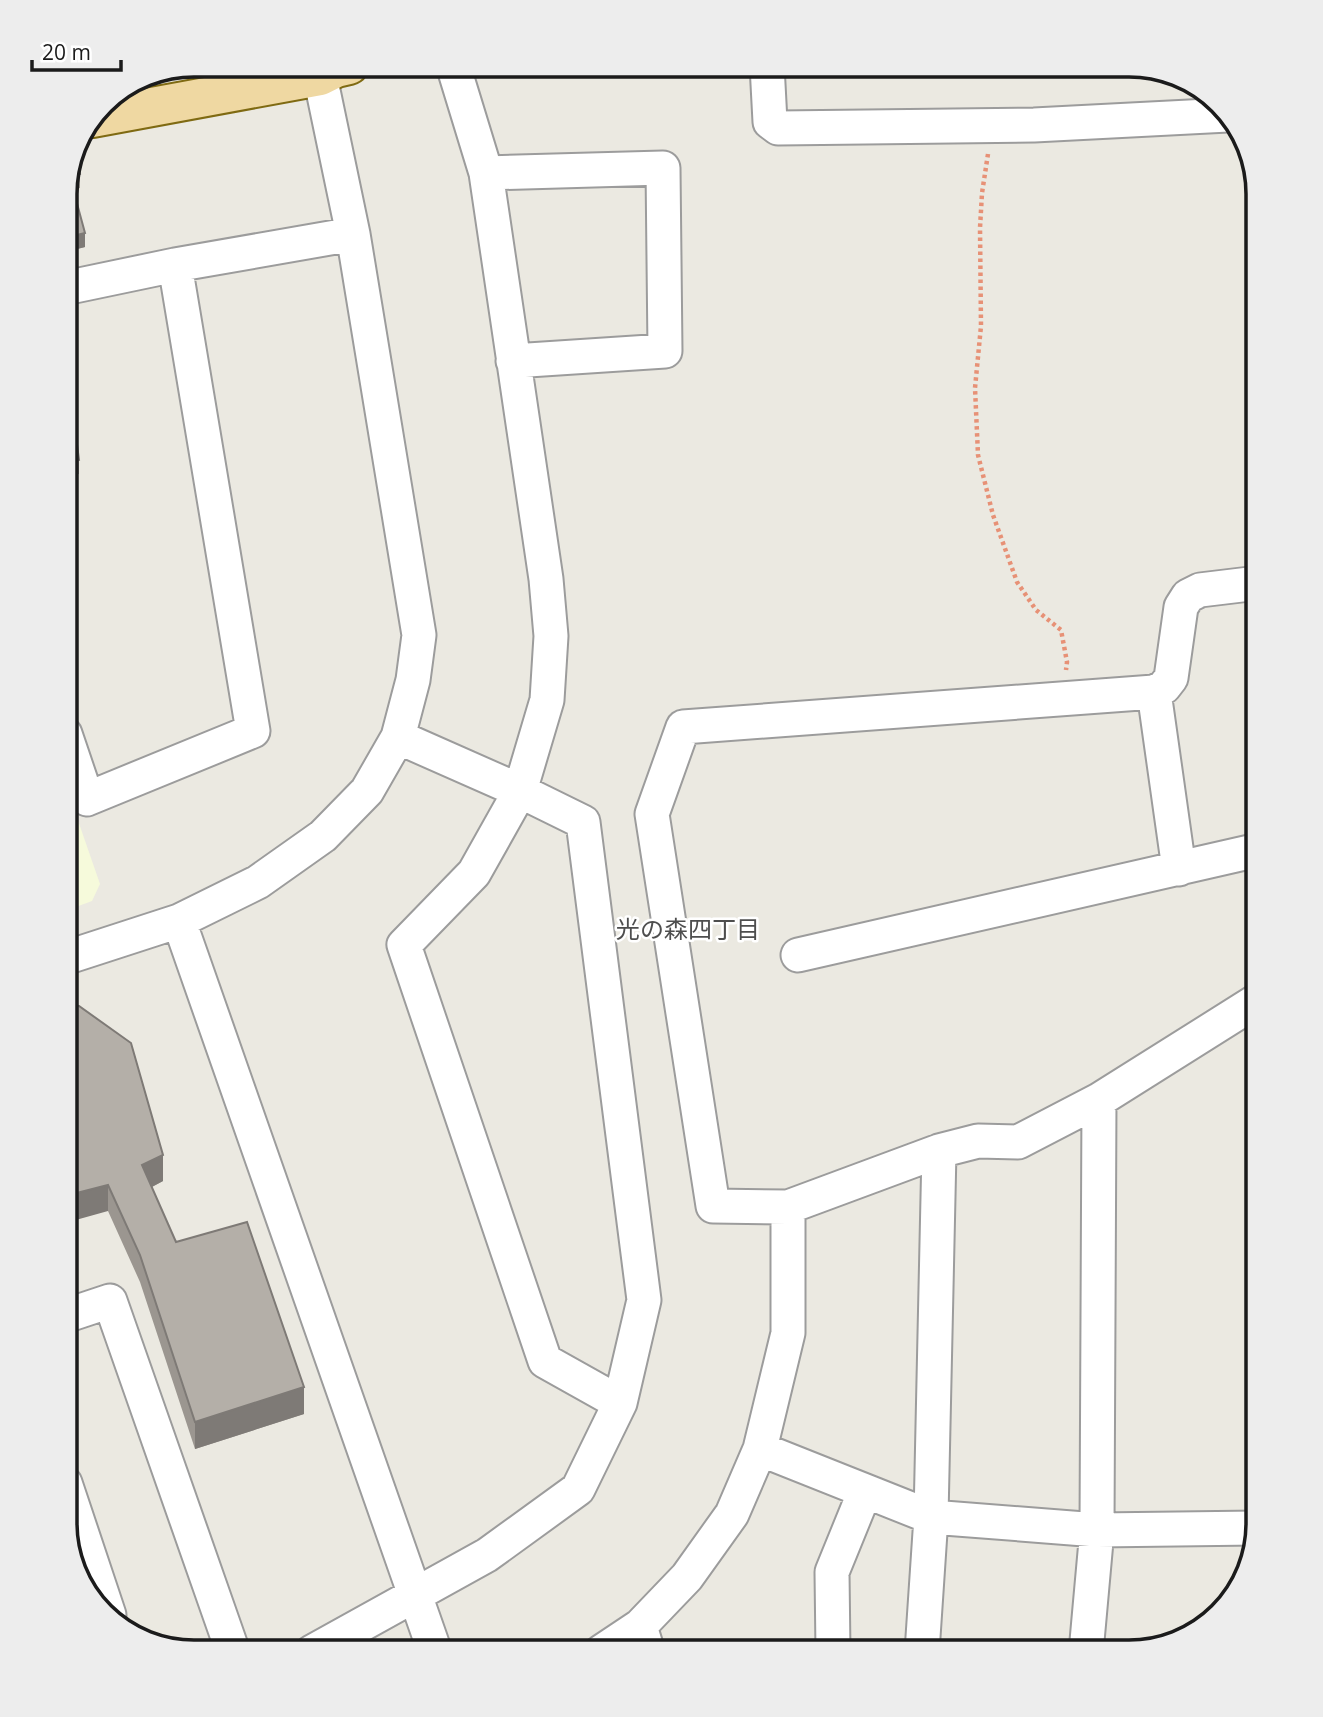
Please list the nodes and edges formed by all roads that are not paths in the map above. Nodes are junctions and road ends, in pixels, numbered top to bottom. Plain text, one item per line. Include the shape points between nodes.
1 (291, 77) edge
2 (336, 77) edge
3 (457, 77) edge
4 (768, 77) edge
5 (109, 115) edge
6 (1216, 116) edge
7 (486, 173) junction
8 (353, 234) junction
9 (175, 265) junction
10 (77, 285) edge
11 (513, 361) junction
12 (1246, 584) edge
13 (1154, 692) junction
14 (398, 737) junction
15 (77, 769) edge
16 (520, 791) junction
17 (1246, 853) edge
18 (1180, 869) junction
19 (179, 921) junction
20 (77, 954) edge
21 (798, 955) dead end
22 (1246, 1008) edge
23 (1099, 1100) junction
24 (939, 1151) junction
25 (788, 1208) junction
26 (77, 1312) edge
27 (620, 1403) junction
28 (760, 1449) junction
29 (865, 1491) junction
30 (931, 1517) junction
31 (77, 1520) edge
32 (1246, 1528) edge
33 (1097, 1530) junction
34 (101, 1593) edge
35 (414, 1594) junction
36 (644, 1639) edge
37 (229, 1640) edge
38 (333, 1640) edge
39 (431, 1640) edge
40 (833, 1640) edge
41 (923, 1640) edge
42 (1087, 1640) edge

1 - 5 main road
2 - 8 street
3 - 7 street
4 - 6 street via 770,122 778,128 1034,125
7 - 11 street
7 - 11 street via 663,168 665,351
8 - 9 street
8 - 14 street via 419,635
9 - 10 street
9 - 15 street via 253,731 87,799
11 - 16 street via 547,579 551,636 547,700
12 - 13 street via 1200,590 1188,596 1181,607 1171,678
13 - 18 street
13 - 25 street via 683,727 652,814 713,1206
14 - 16 street
14 - 19 street via 367,791 323,836 258,882
16 - 27 street via 583,822 644,1300
16 - 27 street via 474,873 404,945 545,1361
17 - 18 street
18 - 21 street
19 - 20 street
19 - 35 street
22 - 23 street
23 - 24 street via 1018,1142 978,1141
23 - 33 street
24 - 25 street
24 - 30 street
25 - 28 street via 788,1333
26 - 37 street via 110,1301
27 - 35 street via 578,1489 486,1555
28 - 29 street
28 - 36 street via 732,1514
29 - 30 street
29 - 40 street via 832,1572
30 - 33 street
30 - 41 street
31 - 34 street
32 - 33 street
33 - 42 street
35 - 38 street
35 - 39 street

